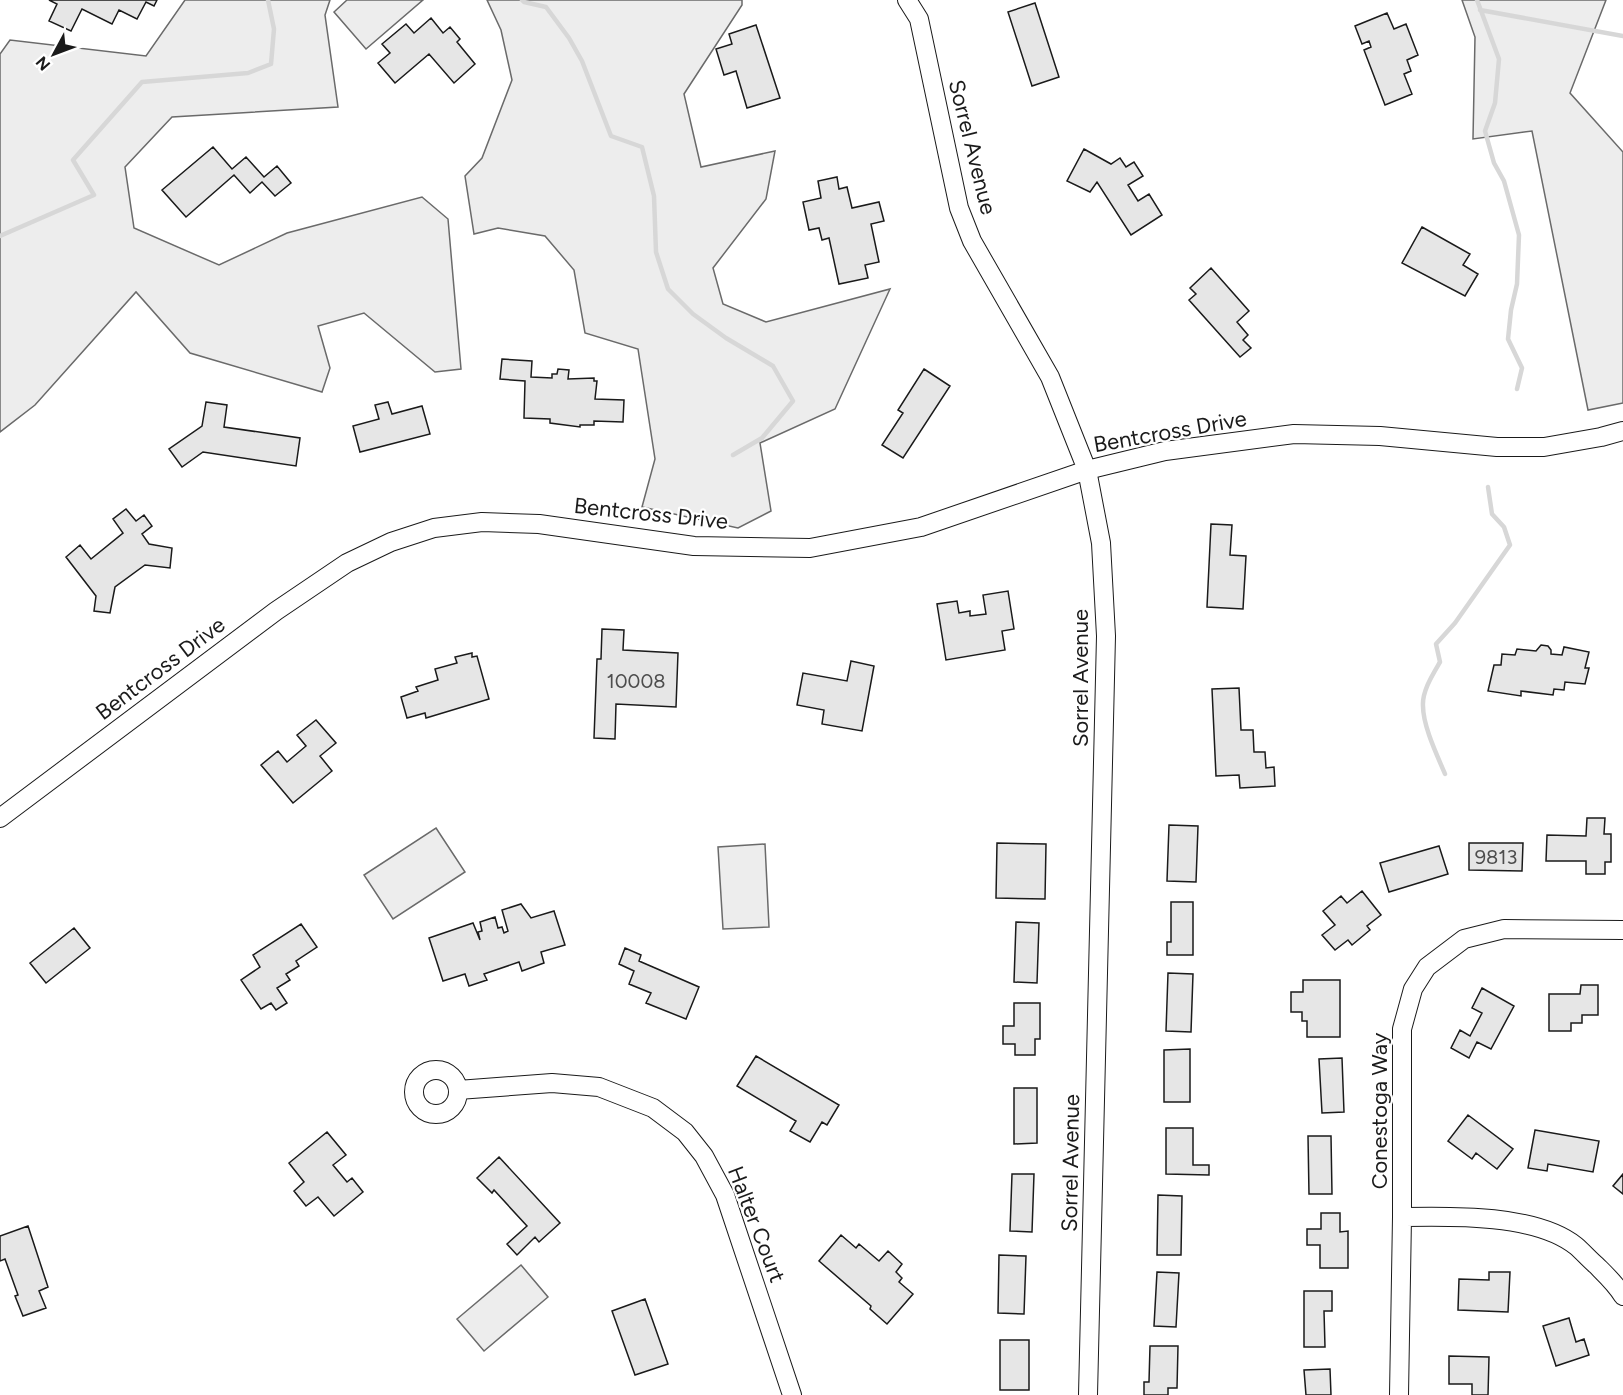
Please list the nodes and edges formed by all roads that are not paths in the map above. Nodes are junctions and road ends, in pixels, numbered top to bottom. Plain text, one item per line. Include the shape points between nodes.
1 (907, 0) edge
2 (1623, 431) edge
3 (1087, 470) junction
4 (0, 818) edge
5 (1623, 930) edge
6 (458, 1090) dead end
7 (1402, 1217) junction
8 (1623, 1296) edge
9 (792, 1395) edge
10 (1088, 1395) edge
11 (1399, 1395) edge

1 - 3 street, Sorrel Avenue via 919,19 959,208 972,241 1050,377
2 - 3 street, Bentcross Drive via 1544,447 1294,434 1165,451
3 - 4 street, Bentcross Drive via 921,527 810,548 694,546 539,524 482,522 434,528 391,542 312,586
3 - 10 street, Sorrel Avenue via 1101,543 1106,636
5 - 7 street, Conestoga Way via 1504,929 1464,939 1427,967 1413,989 1402,1029
6 - 9 street, Halter Court via 552,1083 599,1087 653,1108 685,1132 704,1156 724,1195
7 - 8 street via 1510,1221 1550,1231 1575,1245 1616,1284
7 - 11 street, Conestoga Way

